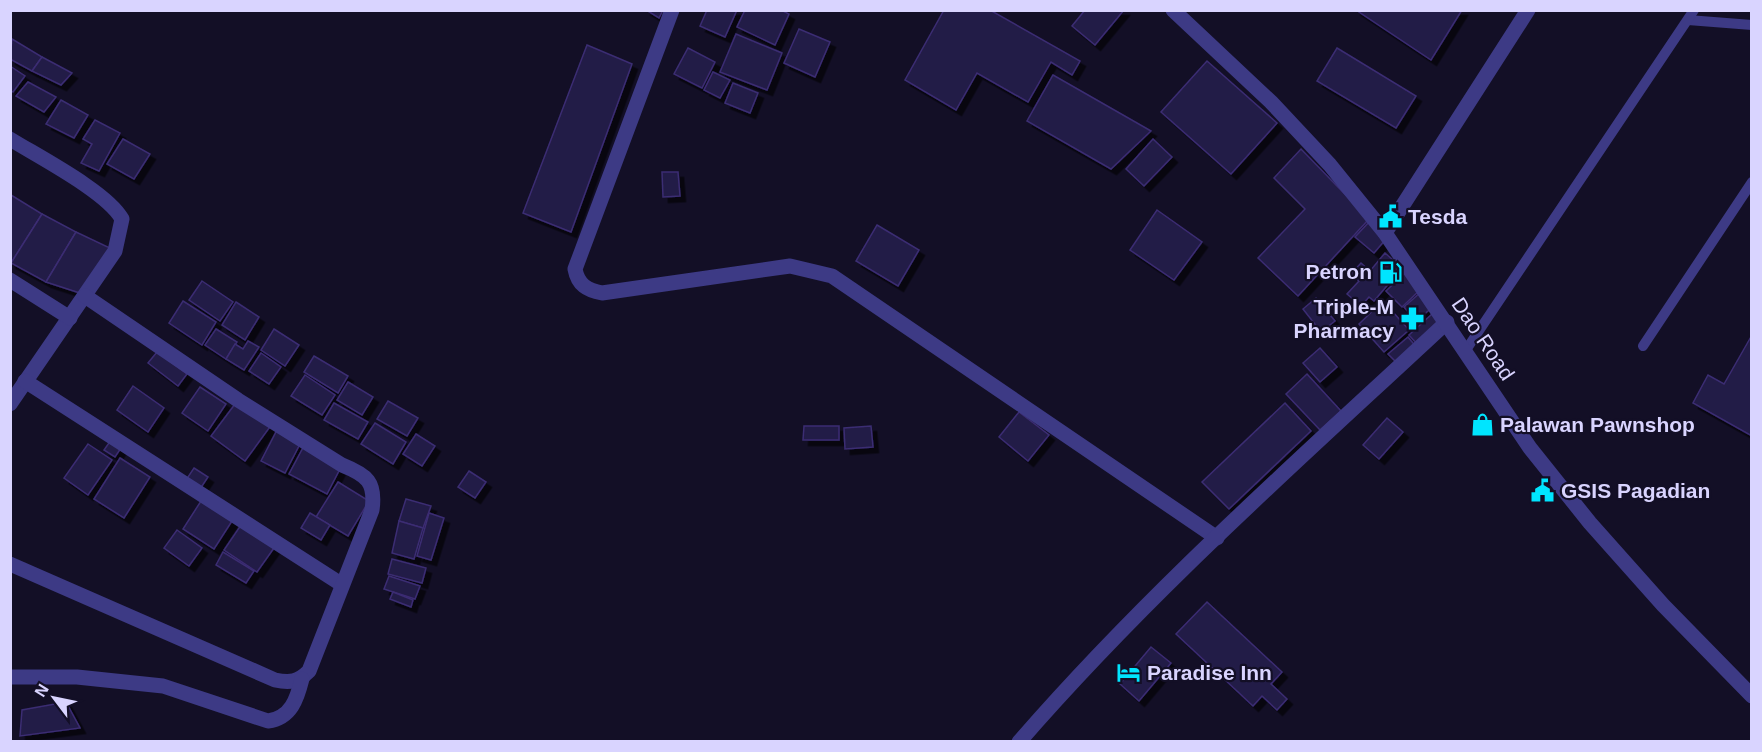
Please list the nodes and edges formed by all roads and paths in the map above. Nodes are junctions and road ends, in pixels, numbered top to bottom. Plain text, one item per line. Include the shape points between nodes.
1 (672, 10) edge
2 (1173, 10) edge
3 (1528, 10) edge
4 (1691, 15) edge
5 (1752, 25) edge
6 (10, 140) edge
7 (1752, 182) edge
8 (1385, 233) junction
9 (10, 280) edge
10 (85, 296) junction
11 (70, 318) junction
12 (1447, 322) junction
13 (1643, 346) dead end
14 (1466, 350) junction
15 (26, 381) junction
16 (10, 404) edge
17 (1217, 537) junction
18 (10, 564) edge
19 (341, 584) junction
20 (10, 677) edge
21 (302, 679) junction
22 (1752, 696) edge
23 (1019, 741) edge

1 - 17 street via 575,269 576,279 583,286 602,293 790,266 832,276
2 - 8 street, Dao Road via 1270,102
3 - 8 street
4 - 5 lane
4 - 14 lane
6 - 10 street via 101,197 116,208 122,219 118,243
7 - 13 lane
8 - 12 street, Dao Road
9 - 11 street
10 - 11 street
10 - 19 street via 238,400 370,481 375,494 372,510
11 - 15 street
12 - 14 street, Dao Road
12 - 17 street
14 - 22 street, Dao Road via 1530,448 1590,523
15 - 16 street
15 - 19 street
17 - 23 street via 1085,666
18 - 21 street via 275,680 289,683
19 - 21 street via 309,671
20 - 21 street via 77,677 163,686 268,721 279,720 290,711

